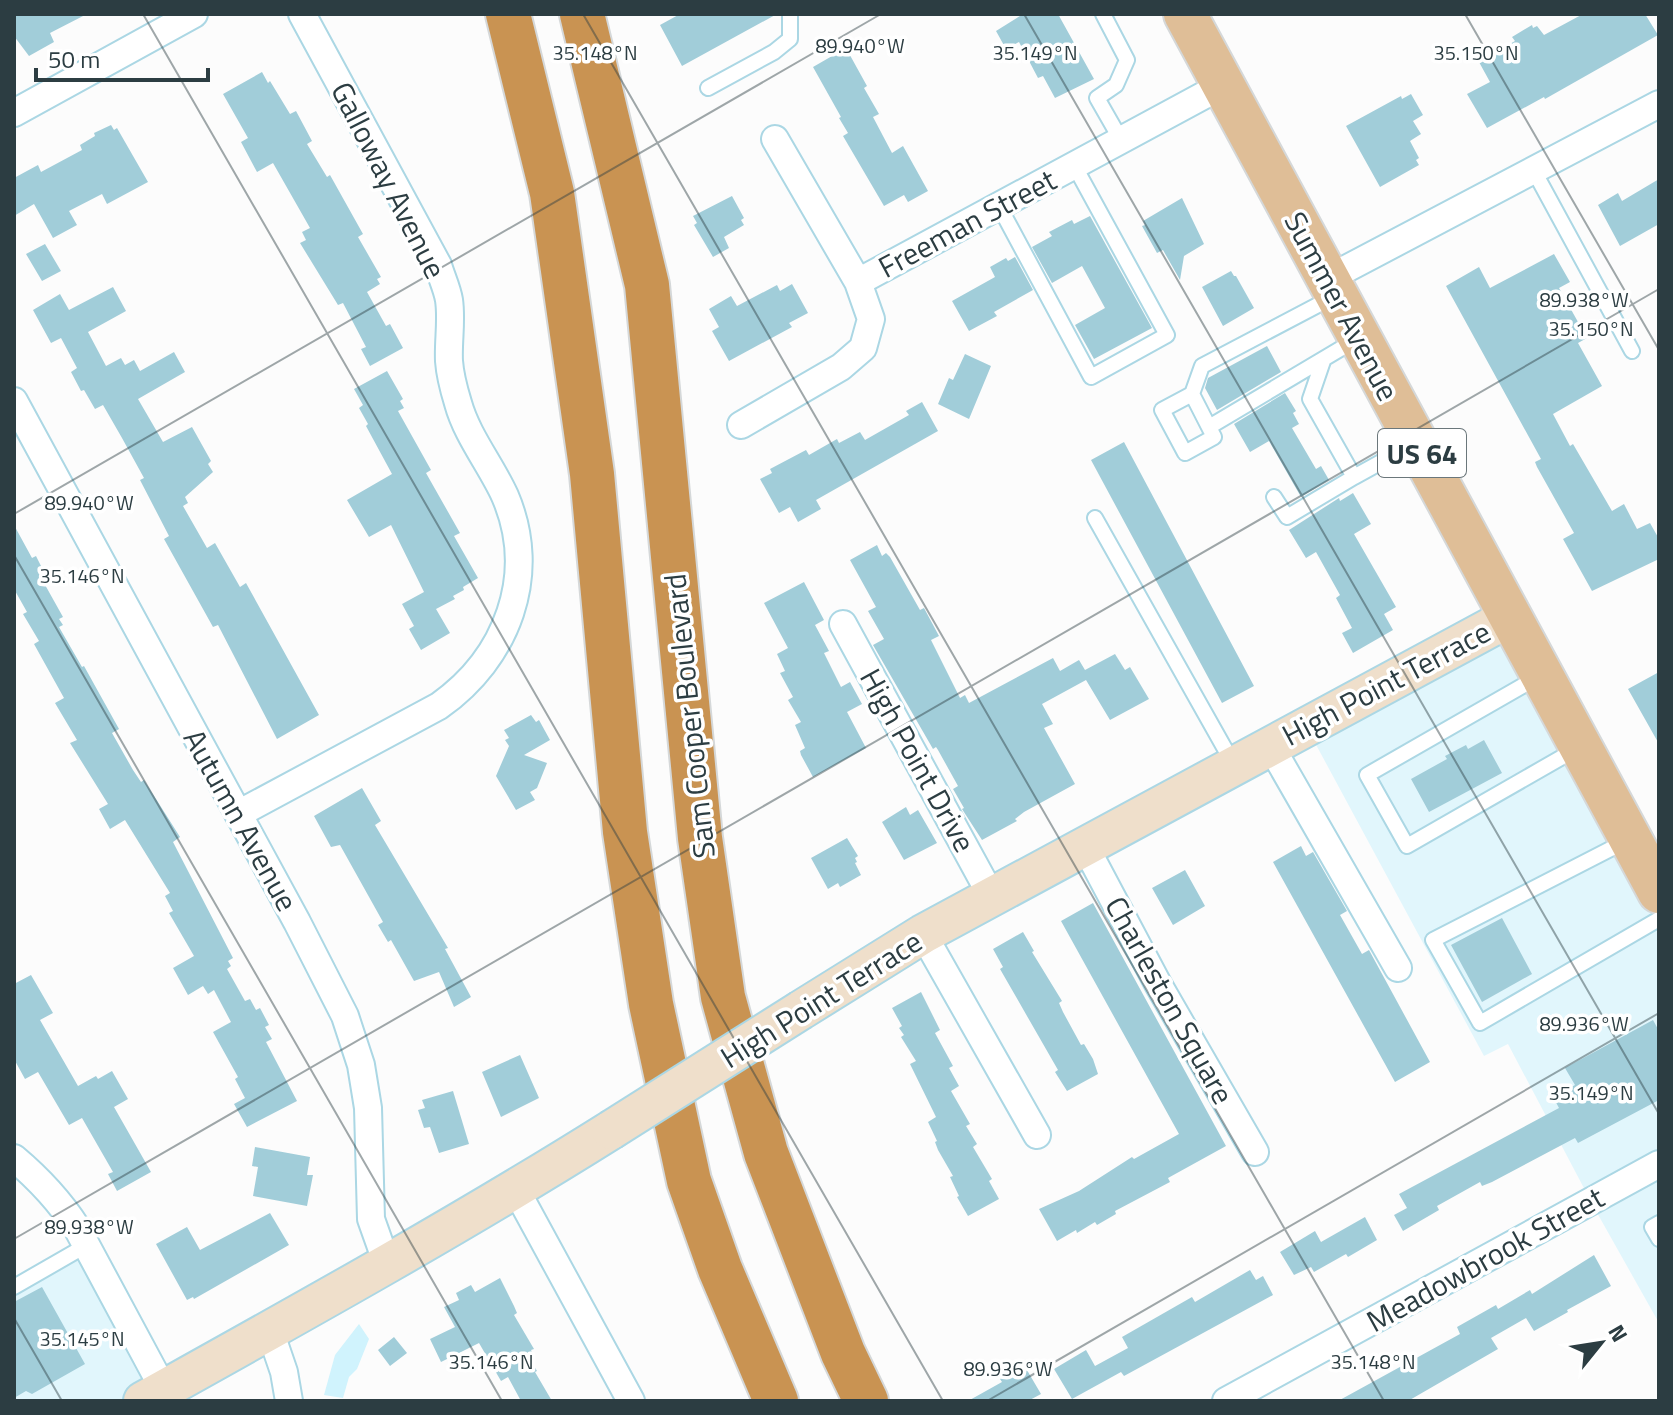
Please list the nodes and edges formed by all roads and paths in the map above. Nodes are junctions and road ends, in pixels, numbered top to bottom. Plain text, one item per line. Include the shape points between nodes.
1 (194, 14) edge
2 (302, 14) edge
3 (485, 14) edge
4 (508, 14) edge
5 (582, 14) edge
6 (606, 14) edge
7 (790, 14) edge
8 (1103, 14) edge
9 (1185, 14) edge
10 (1223, 85) junction
11 (708, 88) dead end
12 (1659, 104) edge
13 (14, 113) edge
14 (775, 139) dead end
15 (1121, 140) junction
16 (1074, 165) junction
17 (1534, 171) junction
18 (552, 193) junction
19 (999, 206) junction
20 (858, 282) junction
21 (647, 285) junction
22 (1332, 287) junction
23 (1359, 338) junction
24 (1632, 351) dead end
25 (1323, 361) junction
26 (1192, 394) junction
27 (14, 401) edge
28 (741, 425) dead end
29 (1209, 427) junction
30 (1416, 443) junction
31 (1354, 477) junction
32 (1274, 497) dead end
33 (1095, 518) dead end
34 (1510, 617) junction
35 (843, 624) dead end
36 (1541, 675) junction
37 (1270, 745) junction
38 (1580, 747) junction
39 (1235, 766) junction
40 (238, 814) junction
41 (1630, 839) junction
42 (1086, 848) junction
43 (1659, 892) edge
44 (992, 897) junction
45 (1659, 919) edge
46 (923, 934) junction
47 (1398, 968) dead end
48 (1037, 1135) dead end
49 (1255, 1152) dead end
50 (14, 1158) edge
51 (1659, 1164) edge
52 (516, 1190) junction
53 (1659, 1223) edge
54 (1659, 1239) edge
55 (87, 1245) junction
56 (387, 1264) junction
57 (14, 1287) edge
58 (270, 1331) junction
59 (154, 1395) edge
60 (289, 1401) edge
61 (631, 1401) edge
62 (776, 1401) edge
63 (866, 1401) edge
64 (1226, 1401) edge

1 - 13 street
2 - 40 street, Galloway Avenue via 438,265 449,300 449,363 459,407 510,509 520,572 514,608 500,640 462,689
3 - 18 highway
4 - 18 highway
5 - 21 highway, Sam Cooper Boulevard
6 - 21 highway
7 - 11 lane via 790,39
8 - 15 lane via 1127,60 1116,85 1097,98
9 - 10 main road, Summer Avenue / US 64
10 - 15 street, Freeman Street
10 - 22 main road, Summer Avenue / US 64
12 - 17 street
14 - 20 street
15 - 16 street, Freeman Street
16 - 19 street, Freeman Street
16 - 19 lane via 1167,335 1091,377
17 - 22 street
17 - 24 lane
18 - 62 highway via 592,474 625,832 651,1004 689,1181
19 - 20 street, Freeman Street
20 - 28 street, Freeman Street via 871,319 863,348 841,367
21 - 63 highway, Sam Cooper Boulevard via 700,838 723,997 766,1153
22 - 23 main road, Summer Avenue / US 64
22 - 26 lane via 1202,366
23 - 25 lane
23 - 30 main road, Summer Avenue / US 64
25 - 29 lane
25 - 31 lane via 1310,399
26 - 29 lane
26 - 29 lane via 1162,410 1185,453 1214,437
27 - 40 street, Autumn Avenue
30 - 31 lane
30 - 34 main road, Summer Avenue / US 64
31 - 32 lane via 1287,517
33 - 39 lane
34 - 36 main road, Summer Avenue / US 64
34 - 37 street, High Point Terrace
35 - 44 street, High Point Drive
36 - 38 main road, Summer Avenue / US 64
36 - 38 lane via 1367,775 1407,846
37 - 39 street, High Point Terrace
37 - 47 street
38 - 41 main road, Summer Avenue / US 64
39 - 42 street, High Point Terrace
40 - 56 street, Autumn Avenue via 355,1042 368,1108 371,1219
41 - 43 main road, Summer Avenue / US 64
41 - 45 lane via 1433,940 1480,1023
42 - 44 street, High Point Terrace
42 - 49 street, Charleston Square
44 - 46 street, High Point Terrace
46 - 48 street
46 - 52 street, High Point Terrace, bridge
50 - 55 street via 61,1204
51 - 64 street, Meadowbrook Street
52 - 56 street, High Point Terrace
52 - 61 street
53 - 54 lane via 1652,1227
55 - 57 lane
55 - 59 street
56 - 58 street, High Point Terrace
58 - 59 street, High Point Terrace
58 - 60 street

